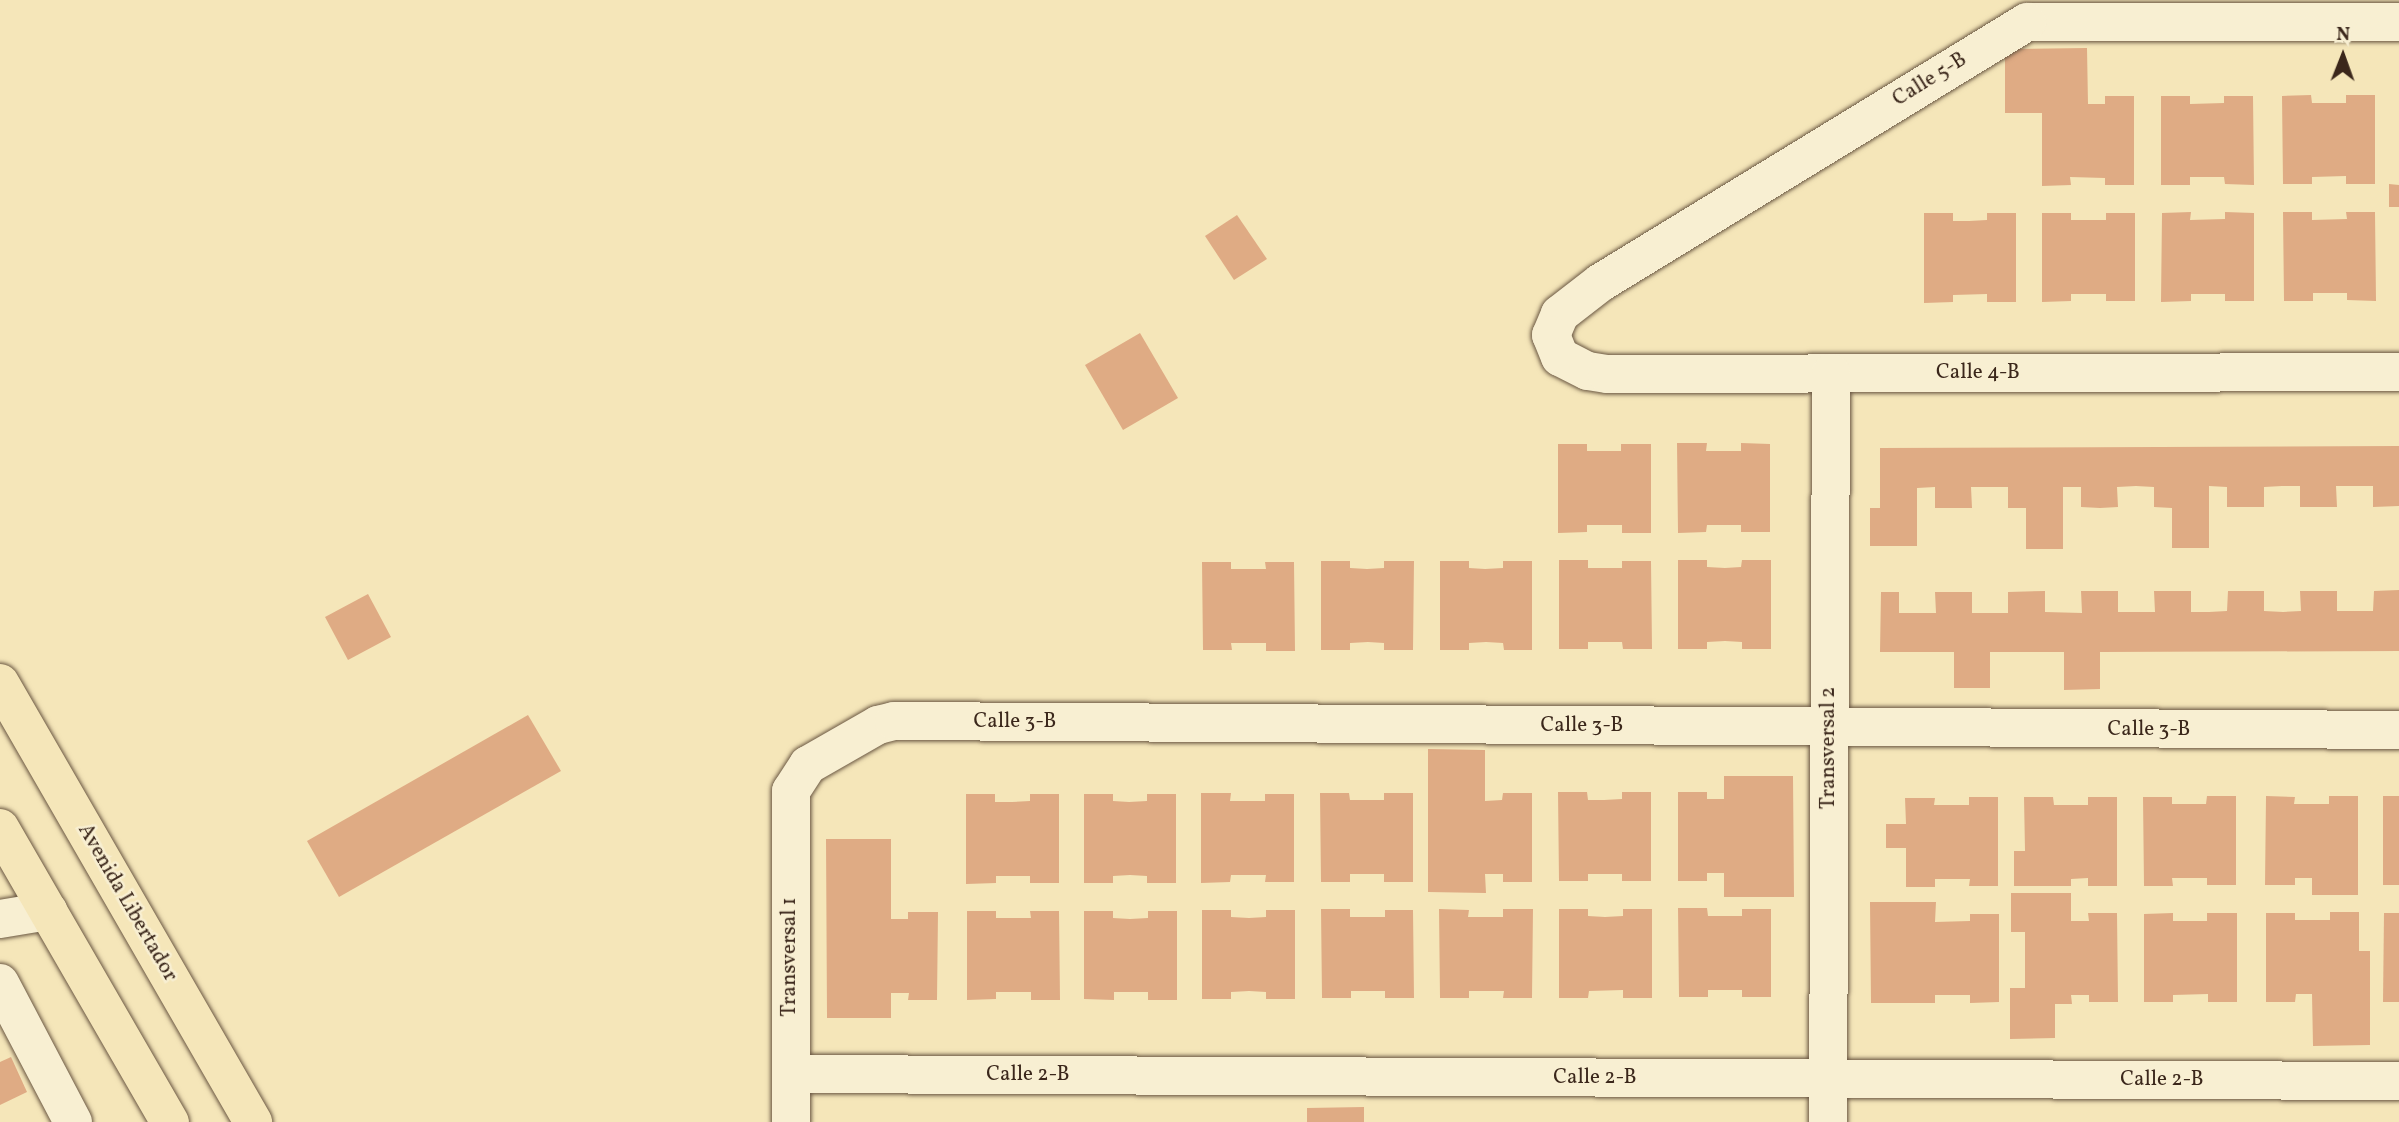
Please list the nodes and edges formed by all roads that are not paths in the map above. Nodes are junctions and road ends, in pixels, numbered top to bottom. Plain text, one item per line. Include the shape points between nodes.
1 (2399, 22) edge
2 (1560, 357) joint
3 (2399, 372) edge
4 (1831, 373) junction
5 (0, 683) edge
6 (1829, 728) junction
7 (2399, 730) edge
8 (791, 792) joint
9 (0, 828) edge
10 (48, 911) junction
11 (0, 919) edge
12 (0, 983) edge
13 (791, 1074) junction
14 (1828, 1079) junction
15 (2399, 1081) edge
16 (73, 1122) edge
17 (170, 1122) edge
18 (253, 1122) edge
19 (791, 1122) edge
20 (1828, 1122) edge

1 - 2 street, Calle 5-B via 2027,22 1600,283 1555,322 1553,345
2 - 4 street, Calle 4-B via 1588,371 1607,374
3 - 4 street, Calle 4-B
4 - 6 street, Transversal 2
5 - 18 main road, Avenida Libertador
6 - 7 street, Calle 3-B
6 - 8 street, Calle 3-B via 894,721 878,725 808,765
6 - 14 street, Transversal 2
8 - 13 street, Transversal 1
9 - 10 main road
10 - 11 street
10 - 17 main road
12 - 16 street
13 - 14 street, Calle 2-B
13 - 19 street, Transversal 1
14 - 15 street, Calle 2-B
14 - 20 street, Transversal 2

